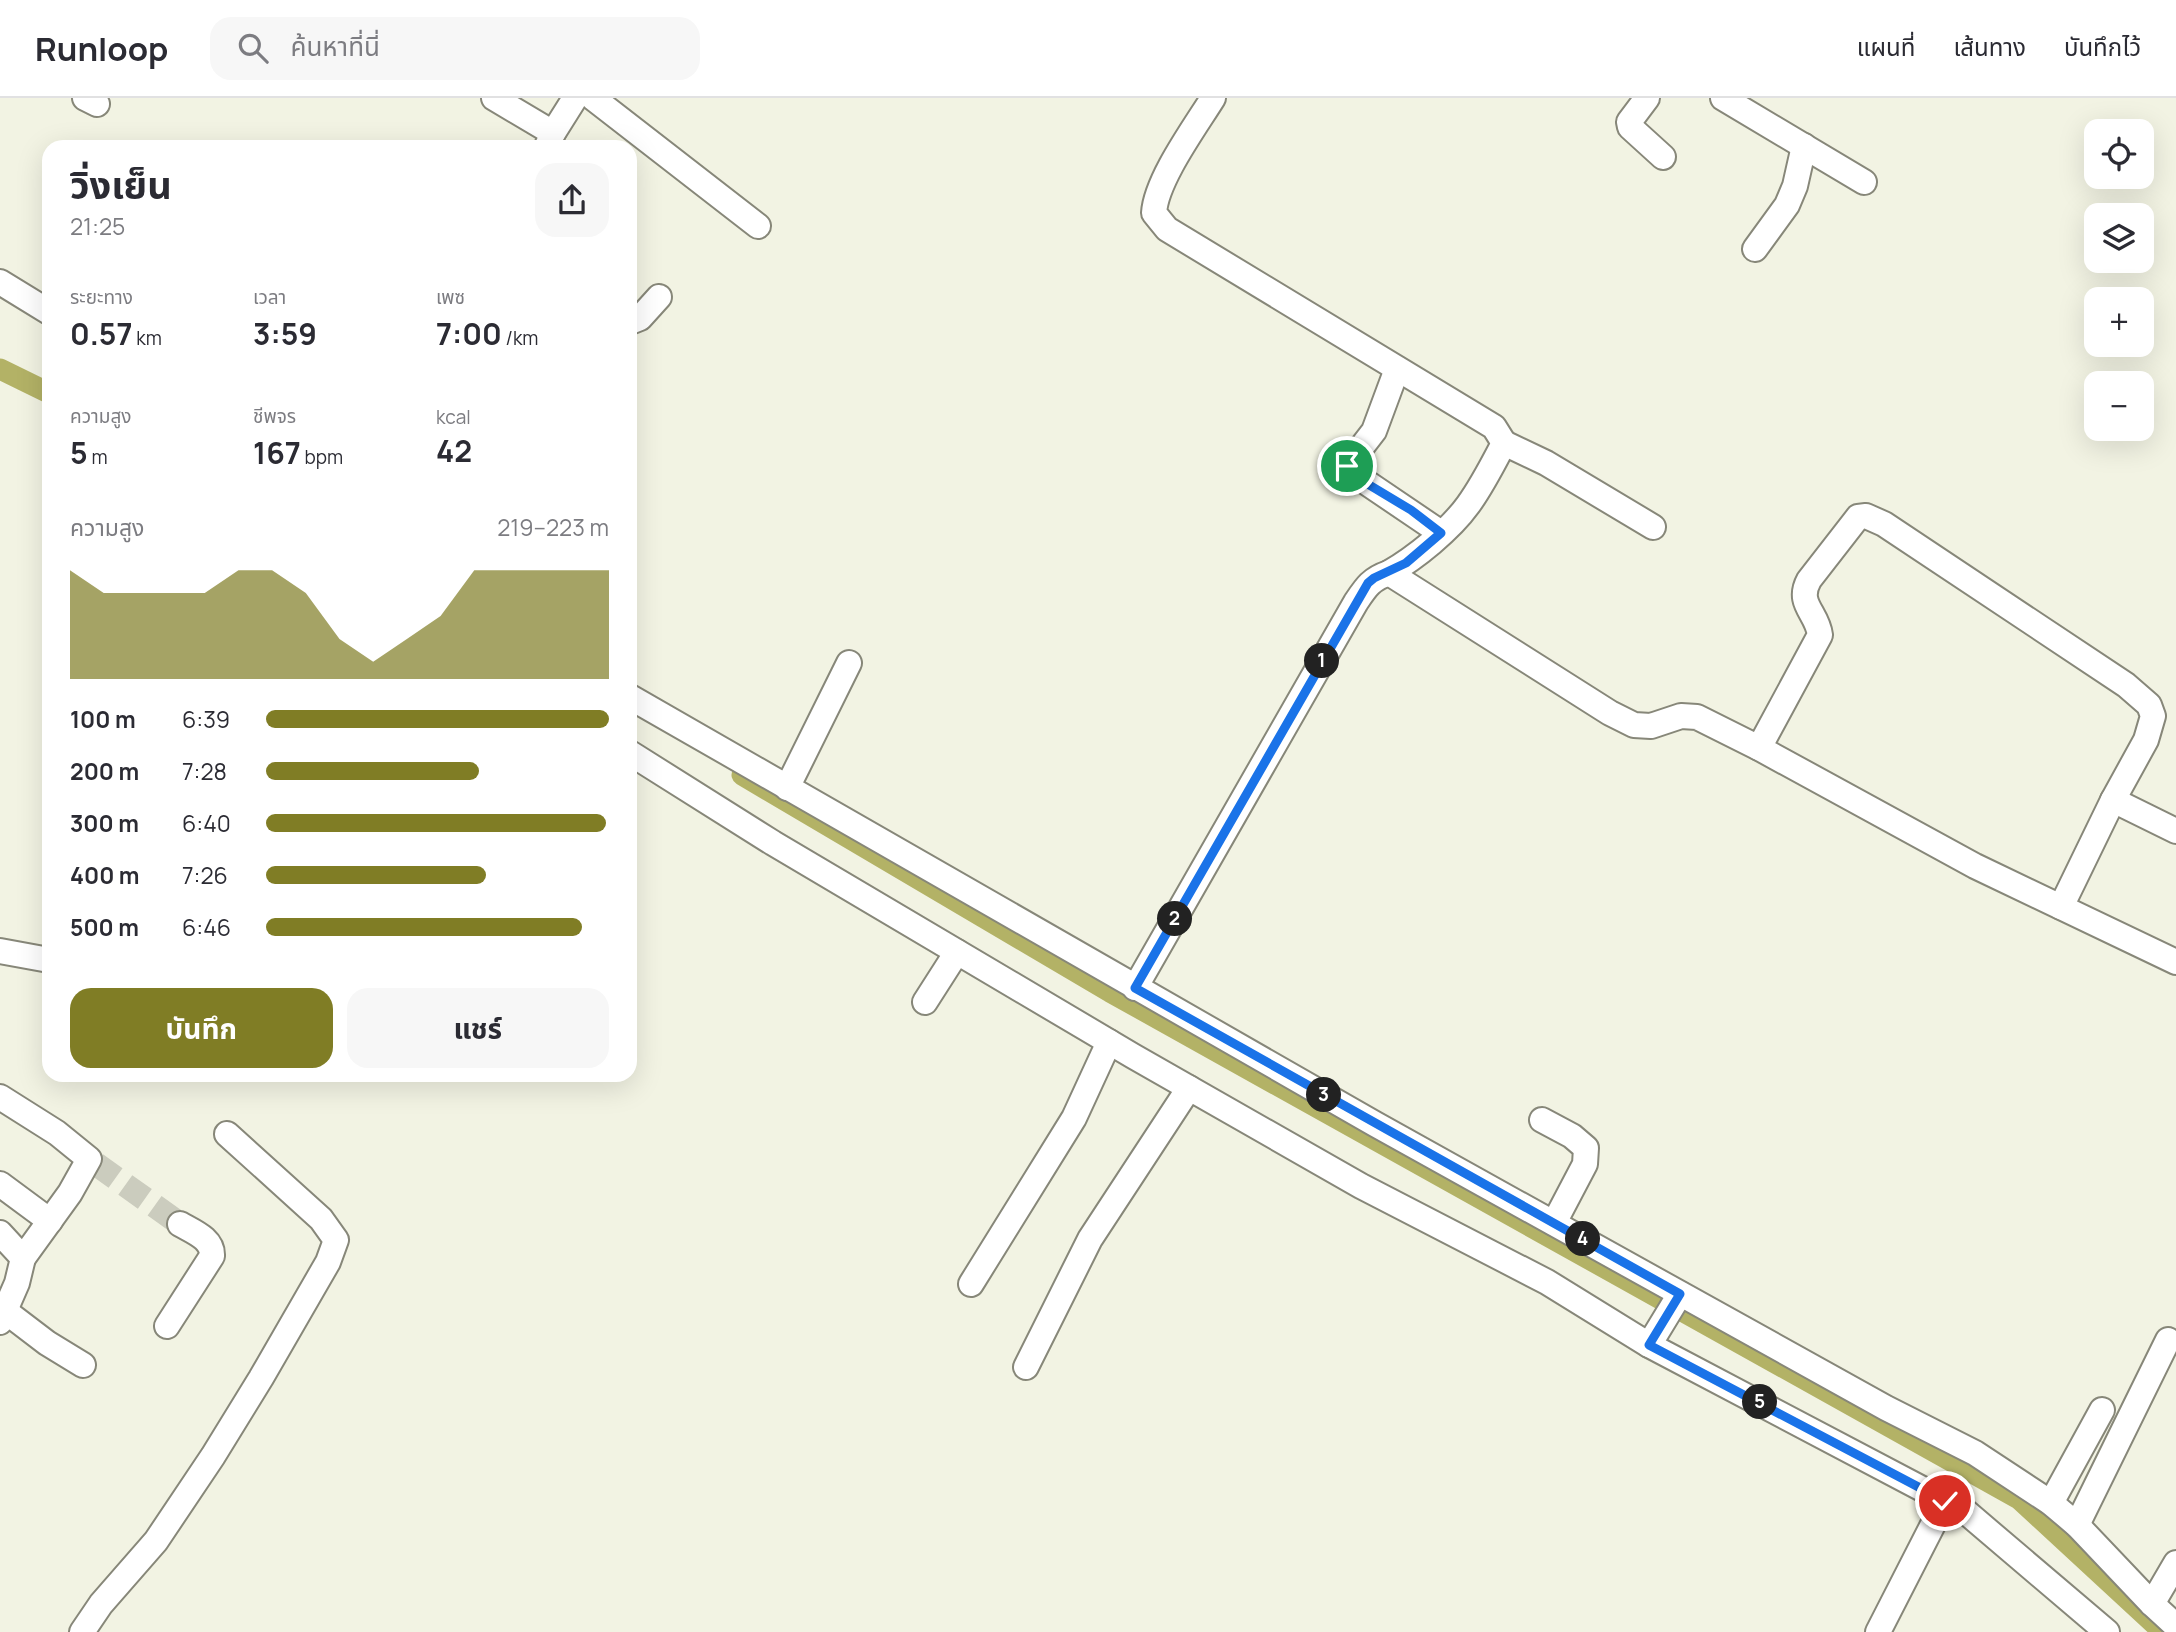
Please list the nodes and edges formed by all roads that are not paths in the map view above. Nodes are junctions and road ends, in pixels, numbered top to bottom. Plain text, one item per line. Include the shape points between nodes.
1 (494, 98) edge
2 (575, 98) edge
3 (593, 98) edge
4 (1213, 98) edge
5 (1647, 98) edge
6 (1723, 98) edge
7 (550, 140) edge
8 (1804, 146) junction
9 (1663, 157) dead end
10 (1864, 182) dead end
11 (758, 226) dead end
12 (1755, 249) dead end
13 (0, 282) edge
14 (659, 297) dead end
15 (42, 308) edge
16 (637, 319) edge
17 (1397, 369) junction
18 (1504, 443) junction
19 (1653, 527) dead end
20 (1441, 533) junction
21 (1389, 573) junction
22 (849, 663) dead end
23 (637, 701) edge
24 (1759, 748) junction
25 (637, 757) edge
26 (787, 788) junction
27 (2113, 800) junction
28 (2176, 831) edge
29 (2061, 907) junction
30 (0, 951) edge
31 (957, 952) junction
32 (42, 959) edge
33 (2176, 962) edge
34 (1135, 988) junction
35 (925, 1002) dead end
36 (1109, 1042) junction
37 (1189, 1088) junction
38 (0, 1097) edge
39 (1542, 1120) dead end
40 (227, 1134) dead end
41 (0, 1184) edge
42 (50, 1221) junction
43 (1554, 1223) junction
44 (180, 1224) tunnel mouth
45 (0, 1233) edge
46 (23, 1258) junction
47 (971, 1284) dead end
48 (1678, 1297) junction
49 (2, 1317) edge
50 (167, 1326) dead end
51 (2168, 1340) dead end
52 (1651, 1342) junction
53 (83, 1365) dead end
54 (1026, 1367) dead end
55 (2166, 1370) edge
56 (2102, 1410) dead end
57 (1945, 1501) junction
58 (2051, 1503) junction
59 (2077, 1525) junction
60 (2176, 1563) edge
61 (2152, 1604) junction
62 (2176, 1626) edge
63 (1885, 1629) edge
64 (82, 1632) edge
65 (2107, 1632) edge

1 - 7 street
2 - 7 street
3 - 11 street
4 - 17 street via 1173,164 1154,213 1167,229
5 - 9 street via 1630,127
6 - 8 street
8 - 10 street
8 - 12 street via 1787,205
13 - 15 street
14 - 16 street
17 - 18 street via 1494,426
17 - 20 street via 1374,431 1348,470
18 - 19 street
18 - 20 street via 1468,506
20 - 21 street
21 - 24 street via 1634,725 1697,717
21 - 34 street via 1368,583 1356,602
22 - 26 street
23 - 26 street
24 - 27 street via 1820,635 1804,600 1805,588 1858,517 1866,516 2126,685 2149,705 2154,716 2146,740
24 - 29 street via 1975,866
25 - 31 street
26 - 34 street
27 - 28 street
27 - 29 street
29 - 33 street
30 - 32 street
31 - 35 street
31 - 36 street
34 - 43 street
36 - 37 street
36 - 47 street via 1074,1118
37 - 52 street
37 - 54 street via 1090,1239
38 - 42 street via 92,1161
39 - 43 street via 1586,1148 1585,1164
40 - 64 street via 321,1219 337,1241 213,1456 156,1541
41 - 42 street
42 - 46 street
43 - 48 street
44 - 50 street via 208,1241 212,1256
45 - 46 street
46 - 49 street
48 - 52 street
48 - 58 street via 1975,1453
49 - 53 street
51 - 55 street
52 - 57 street
55 - 59 street
56 - 58 street
57 - 63 street
57 - 65 street via 1966,1512
58 - 59 street
59 - 61 street
60 - 61 street
61 - 62 street

